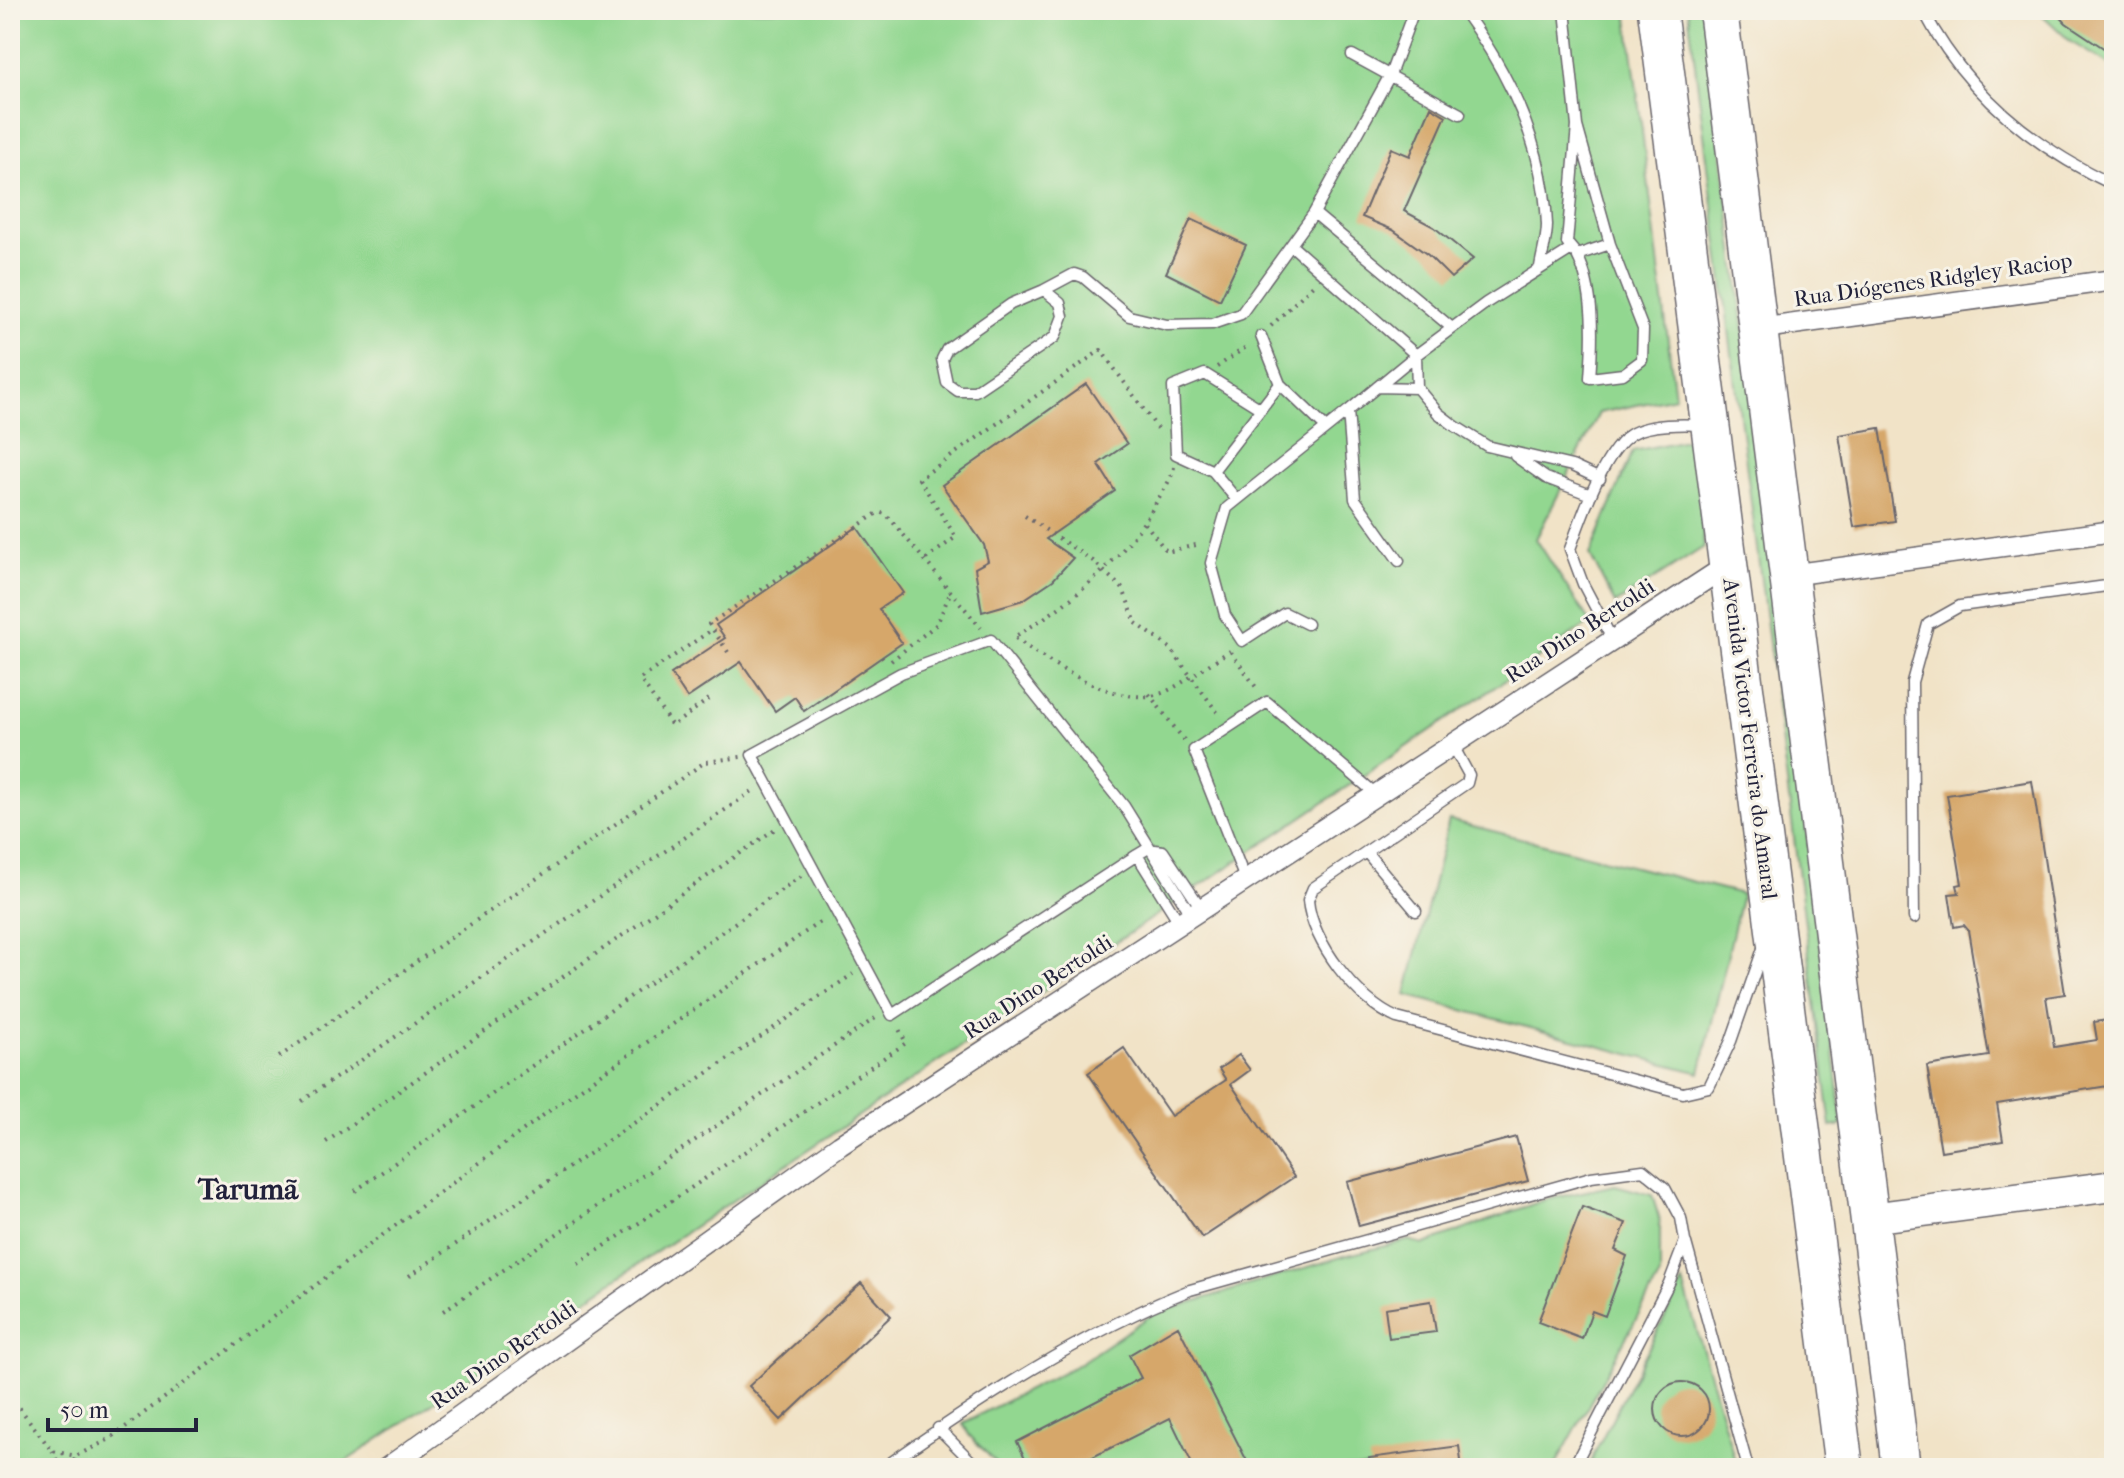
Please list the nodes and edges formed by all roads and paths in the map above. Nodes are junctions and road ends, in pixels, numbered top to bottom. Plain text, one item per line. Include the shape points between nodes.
1 (1414, 10) edge
2 (1463, 10) edge
3 (1565, 10) edge
4 (1657, 10) edge
5 (1718, 10) edge
6 (1923, 10) edge
7 (1352, 55) dead end
8 (1390, 75) junction
9 (1460, 114) dead end
10 (1577, 126) junction
11 (2114, 185) edge
12 (1314, 213) junction
13 (1610, 244) junction
14 (1292, 246) junction
15 (1574, 252) junction
16 (1540, 267) junction
17 (2114, 280) edge
18 (1044, 290) junction
19 (1452, 328) junction
20 (1758, 329) junction
21 (1261, 336) dead end
22 (1416, 355) junction
23 (1280, 384) junction
24 (1377, 387) junction
25 (1417, 388) junction
26 (1261, 409) junction
27 (1348, 411) junction
28 (1710, 425) junction
29 (1326, 428) junction
30 (1176, 454) junction
31 (1514, 454) junction
32 (1213, 471) junction
33 (1600, 479) junction
34 (1591, 495) junction
35 (1237, 500) junction
36 (1025, 516) dead end
37 (1145, 523) junction
38 (2114, 531) edge
39 (926, 559) junction
40 (1399, 561) dead end
41 (1211, 563) junction
42 (1728, 565) junction
43 (1789, 575) junction
44 (2114, 585) edge
45 (951, 591) junction
46 (1307, 624) dead end
47 (713, 629) junction
48 (1612, 639) junction
49 (991, 640) junction
50 (1242, 641) junction
51 (1230, 651) junction
52 (728, 652) dead end
53 (889, 662) dead end
54 (1191, 674) junction
55 (1149, 694) junction
56 (709, 699) dead end
57 (1267, 702) junction
58 (1228, 728) junction
59 (1452, 744) junction
60 (1194, 750) junction
61 (752, 755) junction
62 (766, 782) junction
63 (1376, 794) junction
64 (787, 820) junction
65 (1142, 852) junction
66 (1367, 853) junction
67 (813, 868) junction
68 (1245, 879) junction
69 (836, 910) junction
70 (1416, 911) dead end
71 (1191, 915) junction
72 (1914, 918) dead end
73 (1775, 929) junction
74 (865, 966) junction
75 (890, 1012) junction
76 (279, 1057) dead end
77 (302, 1101) dead end
78 (326, 1142) dead end
79 (2114, 1186) edge
80 (355, 1191) dead end
81 (1870, 1218) junction
82 (1685, 1241) junction
83 (578, 1264) dead end
84 (409, 1276) dead end
85 (443, 1311) dead end
86 (1883, 1324) junction
87 (1826, 1327) junction
88 (10, 1395) edge
89 (1893, 1405) junction
90 (1837, 1413) junction
91 (938, 1428) junction
92 (52, 1451) junction
93 (76, 1456) junction
94 (397, 1465) edge
95 (61, 1468) edge
96 (71, 1468) edge
97 (883, 1468) edge
98 (978, 1468) edge
99 (1573, 1468) edge
100 (1748, 1468) edge
101 (1844, 1468) edge
102 (1901, 1468) edge

1 - 8 lane
2 - 16 lane via 1519,99 1534,145 1547,227
3 - 10 lane
4 - 28 highway, Avenida Victor Ferreira do Amaral
5 - 20 highway
6 - 11 lane via 1963,70 2012,124 2066,161
7 - 8 lane
8 - 9 lane
8 - 12 lane
10 - 13 lane
10 - 15 lane via 1566,232
12 - 14 lane
12 - 19 lane
13 - 15 lane
13 - 15 lane via 1643,329 1642,360 1623,374 1590,378 1587,282
14 - 18 lane via 1241,314 1212,324 1167,325 1129,316 1074,274
14 - 22 lane
15 - 16 lane
16 - 19 lane
17 - 20 street, Rua Diógenes Ridgley Raciop
18 - 18 lane via 1011,304 947,349 942,359 947,383 958,391 975,391 1055,337 1063,316 1060,303
19 - 22 lane
20 - 43 highway
21 - 23 lane
22 - 24 lane
22 - 25 lane
23 - 26 lane
23 - 29 lane
24 - 25 lane
24 - 27 lane
25 - 31 lane via 1455,426 1487,446
26 - 30 lane via 1205,374 1173,387
26 - 32 lane
27 - 29 lane
27 - 40 lane via 1355,499
28 - 33 lane via 1633,433 1617,447
28 - 42 highway, Avenida Victor Ferreira do Amaral
29 - 35 lane
30 - 32 lane
30 - 37 path via 1174,472
30 - 39 path via 1101,350 919,479 956,537
31 - 33 lane via 1540,457
31 - 34 lane via 1546,478
32 - 35 lane
33 - 34 lane
34 - 48 lane via 1570,549
35 - 41 lane via 1227,508
36 - 54 path, bridge via 1093,561 1123,589 1136,623 1170,648
37 - 41 path via 1167,552 1196,545
37 - 55 path via 1107,569 1062,608 1014,637 1077,680 1133,695
38 - 43 street
39 - 45 path
39 - 47 path via 879,512 709,624
41 - 50 lane via 1225,615
42 - 48 street, Rua Dino Bertoldi
42 - 73 highway, Avenida Victor Ferreira do Amaral
43 - 81 highway
44 - 72 lane via 1960,606 1928,624 1912,682
45 - 49 path
45 - 53 path via 937,624
46 - 50 lane via 1285,613
47 - 52 path
47 - 56 path via 640,679 672,726
48 - 59 street, Rua Dino Bertoldi
49 - 61 lane via 901,673
49 - 65 lane via 1124,806
50 - 51 path
51 - 54 path
51 - 57 path
54 - 55 path via 1164,692
54 - 58 path
55 - 60 path
57 - 58 lane
57 - 63 lane
58 - 60 lane
59 - 63 street, Rua Dino Bertoldi
59 - 66 lane via 1469,775 1467,783
60 - 68 lane
61 - 62 lane
61 - 76 path via 705,762
62 - 64 lane
62 - 77 path
63 - 68 street, Rua Dino Bertoldi
64 - 67 lane
64 - 78 path
65 - 71 lane
65 - 71 lane via 1163,851
65 - 75 lane
66 - 70 lane
66 - 73 lane via 1313,888 1308,900 1316,930 1358,993 1373,1006 1397,1018 1683,1093 1709,1087 1731,1041 1759,951
67 - 69 lane
67 - 80 path
68 - 71 street, Rua Dino Bertoldi
69 - 74 lane
69 - 93 path via 557,1105 154,1409
71 - 94 street, Rua Dino Bertoldi via 840,1145
73 - 87 highway, Avenida Victor Ferreira do Amaral
74 - 75 lane
74 - 84 path
75 - 83 path via 906,1043
75 - 85 path
79 - 81 street
81 - 86 highway
82 - 91 lane via 1681,1218 1665,1188 1643,1170 1591,1177 1190,1290 1133,1313
82 - 99 lane via 1669,1283
82 - 100 lane
86 - 87 highway via 1872,1338 1855,1343 1838,1339
86 - 89 highway
87 - 90 highway, Avenida Victor Ferreira do Amaral
88 - 92 path
89 - 90 highway via 1883,1395 1865,1391 1848,1398
89 - 102 highway
90 - 101 highway, Avenida Victor Ferreira do Amaral
91 - 97 lane
91 - 98 lane
92 - 93 path
92 - 95 path
93 - 96 path

